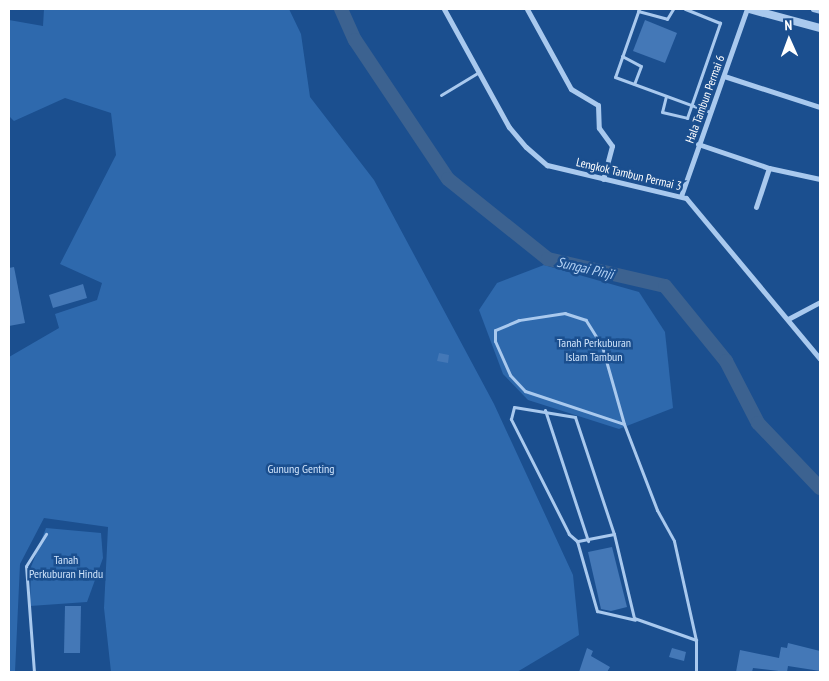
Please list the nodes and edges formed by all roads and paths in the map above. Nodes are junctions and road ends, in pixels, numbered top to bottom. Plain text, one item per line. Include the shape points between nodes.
1 (444, 9) edge
2 (527, 9) edge
3 (672, 9) edge
4 (685, 9) edge
5 (748, 9) edge
6 (813, 9) edge
7 (638, 10) edge
8 (820, 11) edge
9 (820, 28) edge
10 (622, 56) junction
11 (479, 72) junction
12 (724, 76) junction
13 (634, 84) junction
14 (441, 95) dead end
15 (666, 96) junction
16 (692, 105) junction
17 (820, 107) edge
18 (710, 112) junction
19 (698, 144) junction
20 (769, 168) junction
21 (603, 179) junction
22 (820, 179) edge
23 (680, 196) junction
24 (756, 207) dead end
25 (820, 302) edge
26 (788, 319) junction
27 (820, 359) edge
28 (545, 409) junction
29 (624, 424) junction
30 (46, 534) dead end
31 (614, 534) junction
32 (577, 541) junction
33 (588, 541) junction
34 (635, 620) junction
35 (696, 640) junction
36 (34, 672) edge
37 (696, 672) edge

1 - 11 street, Lengkok Tambun Permai 3
2 - 21 street via 571,89 598,105 599,128 612,146
3 - 7 lane via 667,19
4 - 16 lane via 720,23
5 - 9 street
5 - 12 street, Hala Tambun Permai 6
6 - 8 street
7 - 10 lane
10 - 13 lane via 641,66
10 - 13 lane via 615,76
11 - 14 lane
11 - 21 street, Lengkok Tambun Permai 3 via 516,137 538,158 547,165
12 - 17 street
12 - 18 street, Hala Tambun Permai 6
13 - 15 lane
15 - 16 lane
15 - 16 lane via 662,112 686,119
16 - 18 lane
18 - 19 street, Hala Tambun Permai 6
19 - 20 street
19 - 23 street, Hala Tambun Permai 6
20 - 22 street
20 - 24 street
21 - 23 street, Lengkok Tambun Permai 3
23 - 26 street, Lengkok Tambun Permai 3 via 691,202
25 - 26 street
26 - 27 street, Lengkok Tambun Permai 3
28 - 31 lane via 575,417
28 - 32 lane via 520,406 511,410 511,418 570,534
28 - 33 lane
29 - 29 lane via 524,391 510,375 495,341 495,330 519,320 564,313 586,320 602,346
29 - 35 lane via 657,510 674,541
30 - 36 lane via 26,566
31 - 33 lane
31 - 34 lane
32 - 33 lane
32 - 34 lane via 596,611
34 - 35 lane
35 - 37 lane

